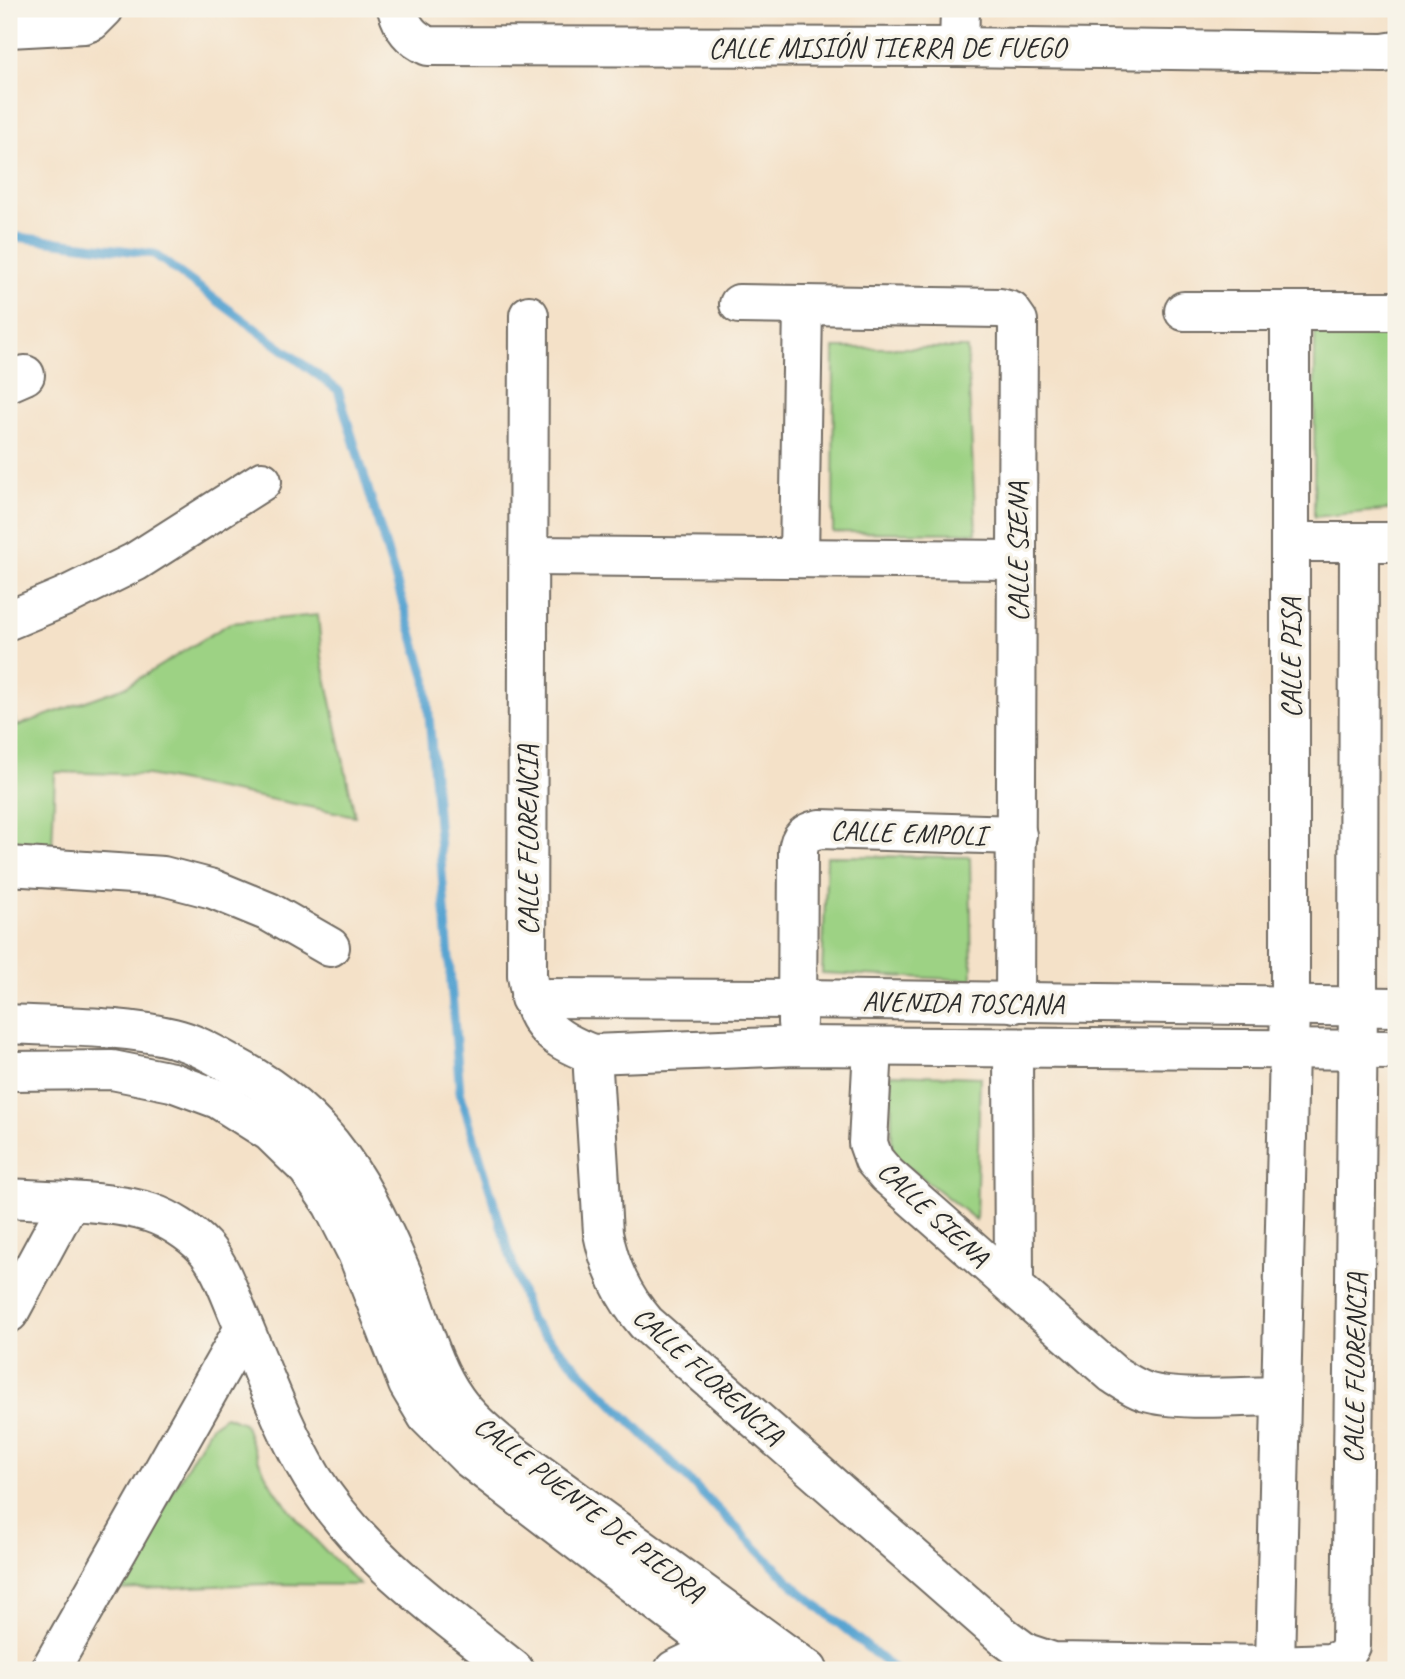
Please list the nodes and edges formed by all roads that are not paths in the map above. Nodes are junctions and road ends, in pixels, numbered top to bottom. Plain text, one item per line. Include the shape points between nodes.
1 (104, 9) edge
2 (397, 9) edge
3 (960, 9) edge
4 (9, 28) edge
5 (959, 47) junction
6 (1396, 51) edge
7 (739, 304) dead end
8 (803, 305) junction
9 (1184, 311) dead end
10 (1290, 311) junction
11 (1396, 311) edge
12 (529, 315) dead end
13 (262, 481) dead end
14 (1290, 542) junction
15 (1378, 542) edge
16 (529, 556) junction
17 (799, 558) junction
18 (1017, 560) junction
19 (9, 621) edge
20 (1017, 835) junction
21 (9, 866) edge
22 (330, 947) dead end
23 (530, 998) junction
24 (798, 999) junction
25 (1015, 1003) junction
26 (1290, 1005) junction
27 (1358, 1006) junction
28 (1396, 1007) edge
29 (9, 1024) edge
30 (796, 1046) junction
31 (873, 1047) junction
32 (1013, 1049) junction
33 (1289, 1049) junction
34 (1357, 1049) junction
35 (1396, 1050) edge
36 (592, 1055) junction
37 (9, 1071) edge
38 (9, 1198) edge
39 (69, 1202) junction
40 (1014, 1286) junction
41 (9, 1313) edge
42 (244, 1328) junction
43 (1282, 1396) junction
44 (441, 1409) junction
45 (712, 1644) junction
46 (1275, 1665) junction
47 (50, 1670) edge
48 (514, 1670) edge
49 (674, 1670) edge
50 (751, 1670) edge
51 (808, 1670) edge

1 - 4 street via 83,24
2 - 5 street, CALLE MISIÓN TIERRA DE FUEGO via 406,32 428,46
3 - 5 street
5 - 6 street, CALLE MISIÓN TIERRA DE FUEGO
7 - 8 street, CALLE SIENA
8 - 17 street
8 - 18 street, CALLE SIENA via 1011,311 1018,321
9 - 10 street
10 - 11 street
10 - 14 street, CALLE PISA
12 - 16 street, CALLE FLORENCIA
13 - 19 street via 135,562
14 - 15 street
14 - 26 street, CALLE PISA
15 - 27 street
16 - 17 street
16 - 23 street, CALLE FLORENCIA
17 - 18 street
18 - 20 street, CALLE SIENA
20 - 24 street, CALLE EMPOLI via 807,832 799,841 798,852
20 - 25 street, CALLE SIENA
21 - 22 street via 163,876 213,889 269,912
23 - 24 street, AVENIDA TOSCANA
23 - 36 street, CALLE FLORENCIA via 537,1017 552,1035
24 - 25 street, AVENIDA TOSCANA
24 - 30 street, CALLE EMPOLI
25 - 26 street, AVENIDA TOSCANA
26 - 27 street, AVENIDA TOSCANA
26 - 33 street
27 - 28 street, AVENIDA TOSCANA
27 - 34 street, CALLE FLORENCIA
29 - 44 street, CALLE PUENTE DE PIEDRA via 175,1038 266,1083 302,1112 324,1134 360,1185 439,1372
30 - 31 street, AVENIDA TOSCANA
30 - 36 street, AVENIDA TOSCANA
31 - 32 street, AVENIDA TOSCANA
31 - 40 street, CALLE SIENA via 868,1143 874,1160
32 - 33 street, AVENIDA TOSCANA
32 - 40 street, CALLE SIENA
33 - 34 street, AVENIDA TOSCANA
33 - 43 street
34 - 35 street, AVENIDA TOSCANA
34 - 46 street, CALLE FLORENCIA via 1351,1646 1344,1658 1330,1663
36 - 46 street, CALLE FLORENCIA via 608,1259 618,1285 646,1323 1026,1653 1079,1664
37 - 44 street, CALLE PUENTE DE PIEDRA via 112,1070 172,1082 218,1099 270,1132 308,1169 332,1204 357,1253 408,1384
38 - 39 street
39 - 41 street
39 - 42 street via 150,1212 171,1222 204,1247
40 - 43 street, CALLE SIENA via 1129,1385 1172,1396
42 - 47 street
42 - 48 street via 292,1440 338,1515 376,1555
43 - 46 street
44 - 45 street, CALLE PUENTE DE PIEDRA via 469,1458
44 - 51 street, CALLE PUENTE DE PIEDRA via 476,1424
45 - 49 street via 697,1659
45 - 50 street, CALLE PUENTE DE PIEDRA

